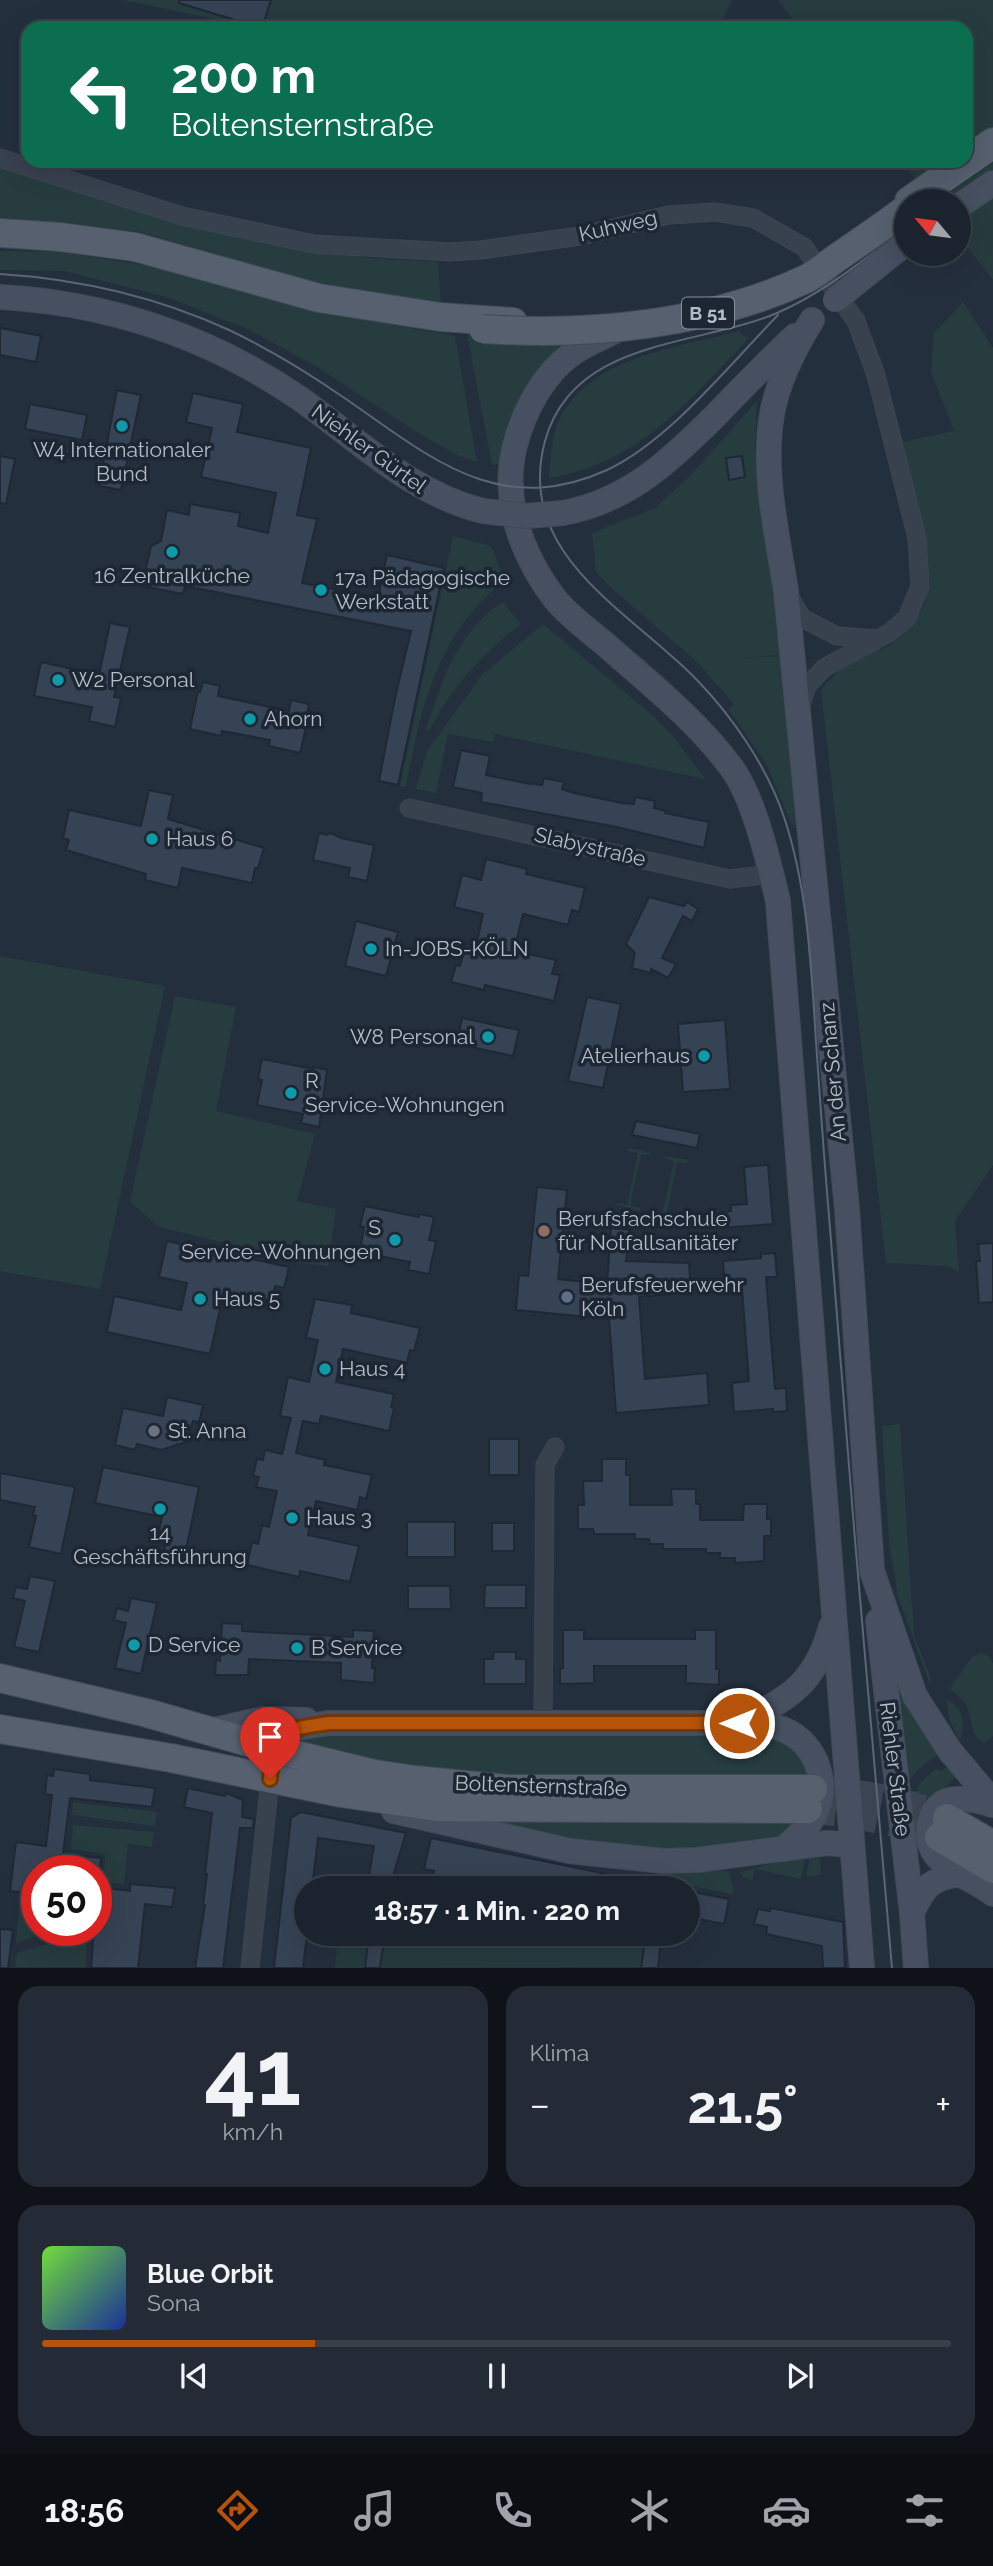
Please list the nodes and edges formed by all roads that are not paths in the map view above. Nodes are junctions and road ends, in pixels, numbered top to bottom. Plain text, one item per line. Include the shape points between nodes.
1 (993, 142) edge
2 (993, 149) edge
3 (973, 156) edge
4 (0, 158) edge
5 (973, 163) edge
6 (21, 165) edge
7 (31, 168) edge
8 (956, 168) edge
9 (966, 168) edge
10 (993, 183) edge
11 (926, 189) edge
12 (935, 189) edge
13 (971, 198) edge
14 (894, 211) edge
15 (894, 217) edge
16 (0, 233) edge
17 (0, 242) edge
18 (894, 253) edge
19 (0, 297) edge
20 (441, 322) junction
21 (627, 325) junction
22 (791, 346) junction
23 (786, 591) junction
24 (876, 639) junction
25 (798, 715) junction
26 (409, 808) dead end
27 (770, 871) junction
28 (555, 1447) dead end
29 (872, 1571) junction
30 (833, 1606) junction
31 (0, 1678) edge
32 (543, 1722) junction
33 (328, 1723) junction
34 (739, 1723) junction
35 (0, 1729) edge
36 (210, 1731) junction
37 (272, 1749) junction
38 (270, 1779) junction
39 (341, 1793) junction
40 (993, 1803) edge
41 (852, 1845) junction
42 (993, 1845) edge
43 (784, 1849) junction
44 (993, 1869) edge
45 (960, 1874) junction
46 (993, 1894) edge
47 (912, 1913) junction
48 (250, 1968) edge
49 (862, 1968) edge
50 (916, 1968) edge

1 - 3 main road, B 51
2 - 5 main road
4 - 6 street, Kuhweg
7 - 24 street, Kuhweg via 182,216 314,243 450,252 537,244 652,218 716,212 752,218 804,247 856,321 876,375 917,538 920,586 906,618
8 - 11 main road, B 51
9 - 12 main road
10 - 13 main road
14 - 20 main road, B 51 via 804,272 742,298 676,311 562,323
15 - 21 main road, B 51, bridge via 808,278 754,300 693,317
16 - 20 main road via 135,247 319,298
17 - 20 main road via 69,244 172,263 319,306
18 - 22 main road, An der Schanz, bridge via 812,320
19 - 22 main road, Niehler Gürtel, bridge via 69,304 164,328 277,383 413,483 483,511 527,516 564,513 614,497 656,472
20 - 21 main road, B 51, bridge via 540,333
21 - 27 main road, An der Schanz / B 51 via 573,353 549,376 522,421 510,486 516,524 534,568 556,601 696,726 733,769 754,815
22 - 23 main road, An der Schanz via 772,412 768,449
23 - 24 street via 802,618 837,636
23 - 25 main road, An der Schanz
24 - 25 street, Kuhweg via 824,668 807,686
25 - 29 main road, An der Schanz via 846,1209
26 - 27 street, Slabystraße via 730,879
27 - 30 main road, An der Schanz / B 51 via 778,901
28 - 32 street via 545,1465
29 - 40 main road, An der Schanz via 915,1696 950,1751
29 - 47 main road, Riehler Straße
30 - 34 main road, B 51 via 831,1629 814,1669 775,1707
30 - 41 main road
31 - 36 main road, Boltensternstraße
32 - 33 main road
32 - 34 main road
33 - 36 main road via 263,1718
33 - 37 main road via 282,1734
34 - 43 main road via 781,1728 797,1737 819,1768 820,1804 811,1821
35 - 38 main road, Boltensternstraße
36 - 37 main road, Boltensternstraße
37 - 38 main road
37 - 39 main road, Boltensternstraße via 375,1774 455,1785 811,1799 462,1808
38 - 39 main road, Boltensternstraße
38 - 48 street
39 - 43 main road, Boltensternstraße via 410,1816 616,1858 697,1860
40 - 45 main road via 949,1800 932,1816 929,1840 934,1854
41 - 43 main road, Boltensternstraße
41 - 49 main road
42 - 44 main road via 943,1828
45 - 46 main road
45 - 47 main road via 940,1877 929,1885
47 - 50 main road, Riehler Straße

